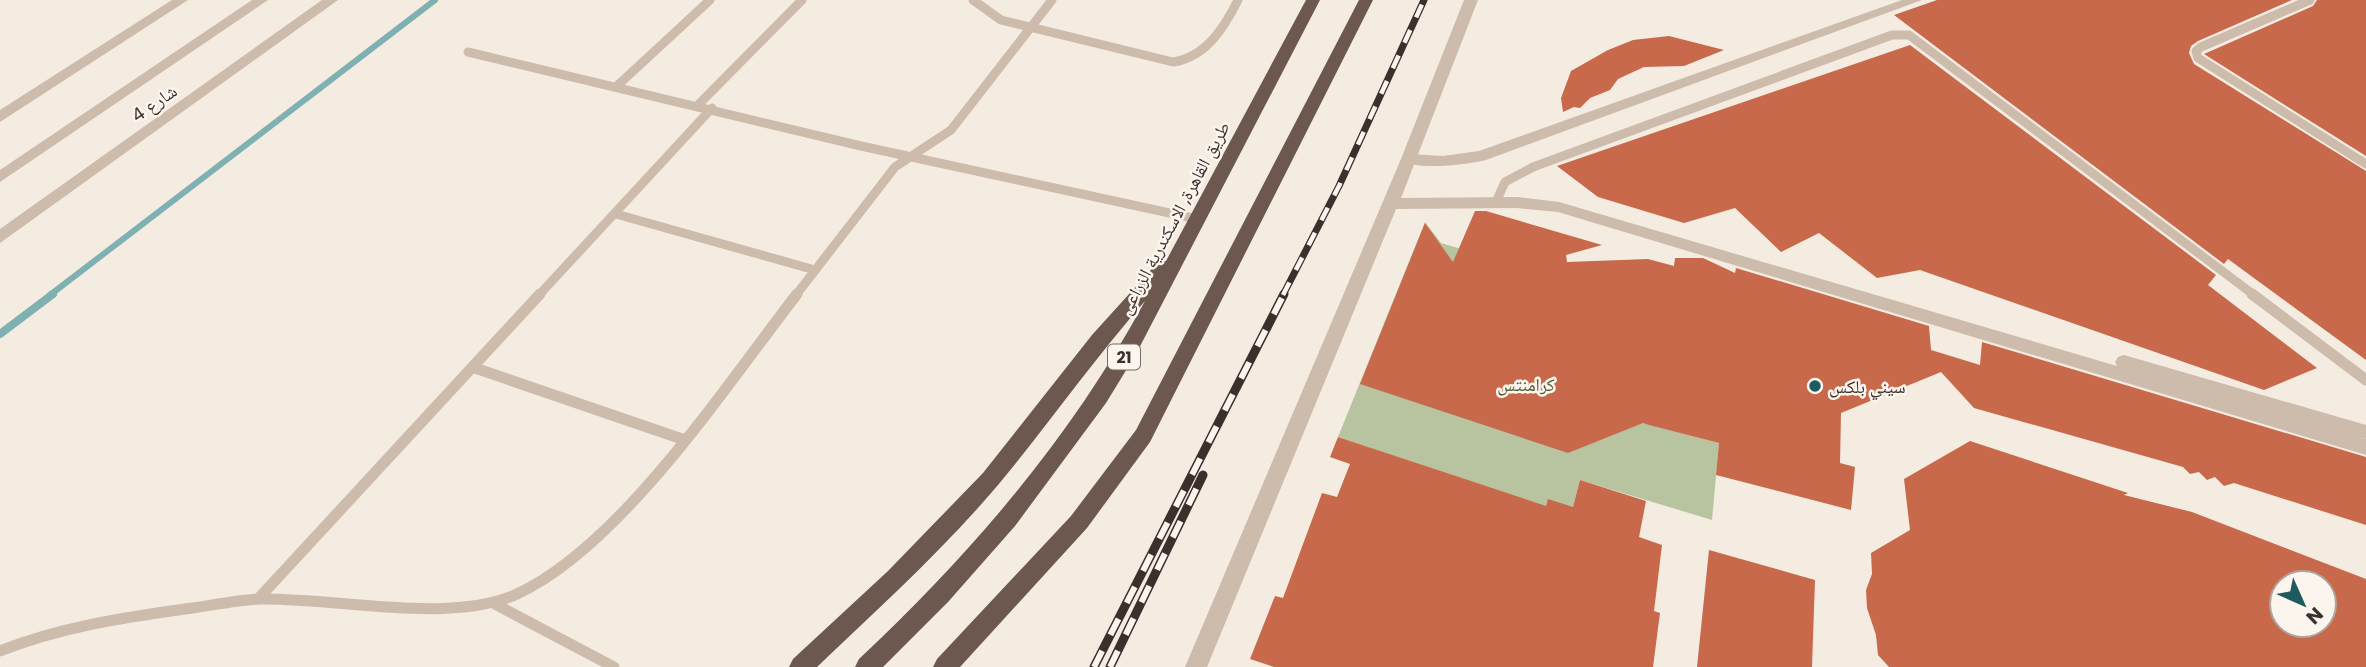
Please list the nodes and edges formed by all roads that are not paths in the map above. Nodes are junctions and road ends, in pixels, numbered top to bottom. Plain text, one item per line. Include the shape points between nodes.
1 (181, 0) edge
2 (261, 0) edge
3 (331, 0) edge
4 (710, 0) edge
5 (802, 0) edge
6 (973, 0) edge
7 (1052, 0) edge
8 (1238, 0) edge
9 (1313, 0) edge
10 (1366, 0) edge
11 (1471, 0) edge
12 (1915, 0) edge
13 (2311, 0) edge
14 (1031, 28) junction
15 (467, 52) dead end
16 (617, 86) junction
17 (698, 105) junction
18 (712, 108) junction
19 (0, 117) edge
20 (911, 156) junction
21 (1409, 159) junction
22 (2366, 164) edge
23 (0, 177) edge
24 (1497, 197) junction
25 (1392, 198) junction
26 (616, 214) junction
27 (1198, 219) junction
28 (0, 237) edge
29 (1183, 246) junction
30 (815, 270) junction
31 (1944, 315) junction
32 (475, 368) junction
33 (2366, 380) edge
34 (2366, 432) edge
35 (685, 440) junction
36 (2366, 447) edge
37 (258, 599) junction
38 (493, 603) junction
39 (0, 651) edge
40 (614, 667) edge
41 (801, 667) edge
42 (867, 667) edge
43 (946, 667) edge
44 (1196, 667) edge

1 - 19 street
2 - 23 street
3 - 28 street, شارع 4
4 - 16 lane
5 - 17 lane
6 - 14 lane via 1001,20
7 - 14 lane
8 - 14 lane via 1212,39 1195,56 1180,62
9 - 27 highway, طريق القاهرة, الاسكندرية الزراعى / 21
10 - 43 highway via 1143,436 1079,522
11 - 21 street
12 - 21 street via 1481,156
13 - 22 lane via 2201,47 2196,51 2198,58
14 - 20 lane via 951,130
15 - 16 lane
16 - 17 lane
17 - 18 lane
18 - 20 lane
18 - 26 lane
20 - 27 lane
20 - 30 lane via 895,167
21 - 25 street
24 - 25 street via 1449,205
24 - 31 street via 1569,209
24 - 33 lane via 1510,178 1533,167 1892,35 1909,36
25 - 44 street
26 - 30 lane
26 - 32 lane
27 - 29 highway, طريق القاهرة, الاسكندرية الزراعى / 21
29 - 41 highway via 1099,340 990,479 896,578
29 - 42 highway, طريق القاهرة, الاسكندرية الزراعى / 21 via 1126,354 1056,461 958,578
30 - 35 lane
31 - 34 street
31 - 36 street
32 - 35 lane
32 - 37 lane
35 - 38 lane via 620,513 556,569 527,590
37 - 38 lane via 465,609
37 - 39 lane via 97,621
38 - 40 lane

